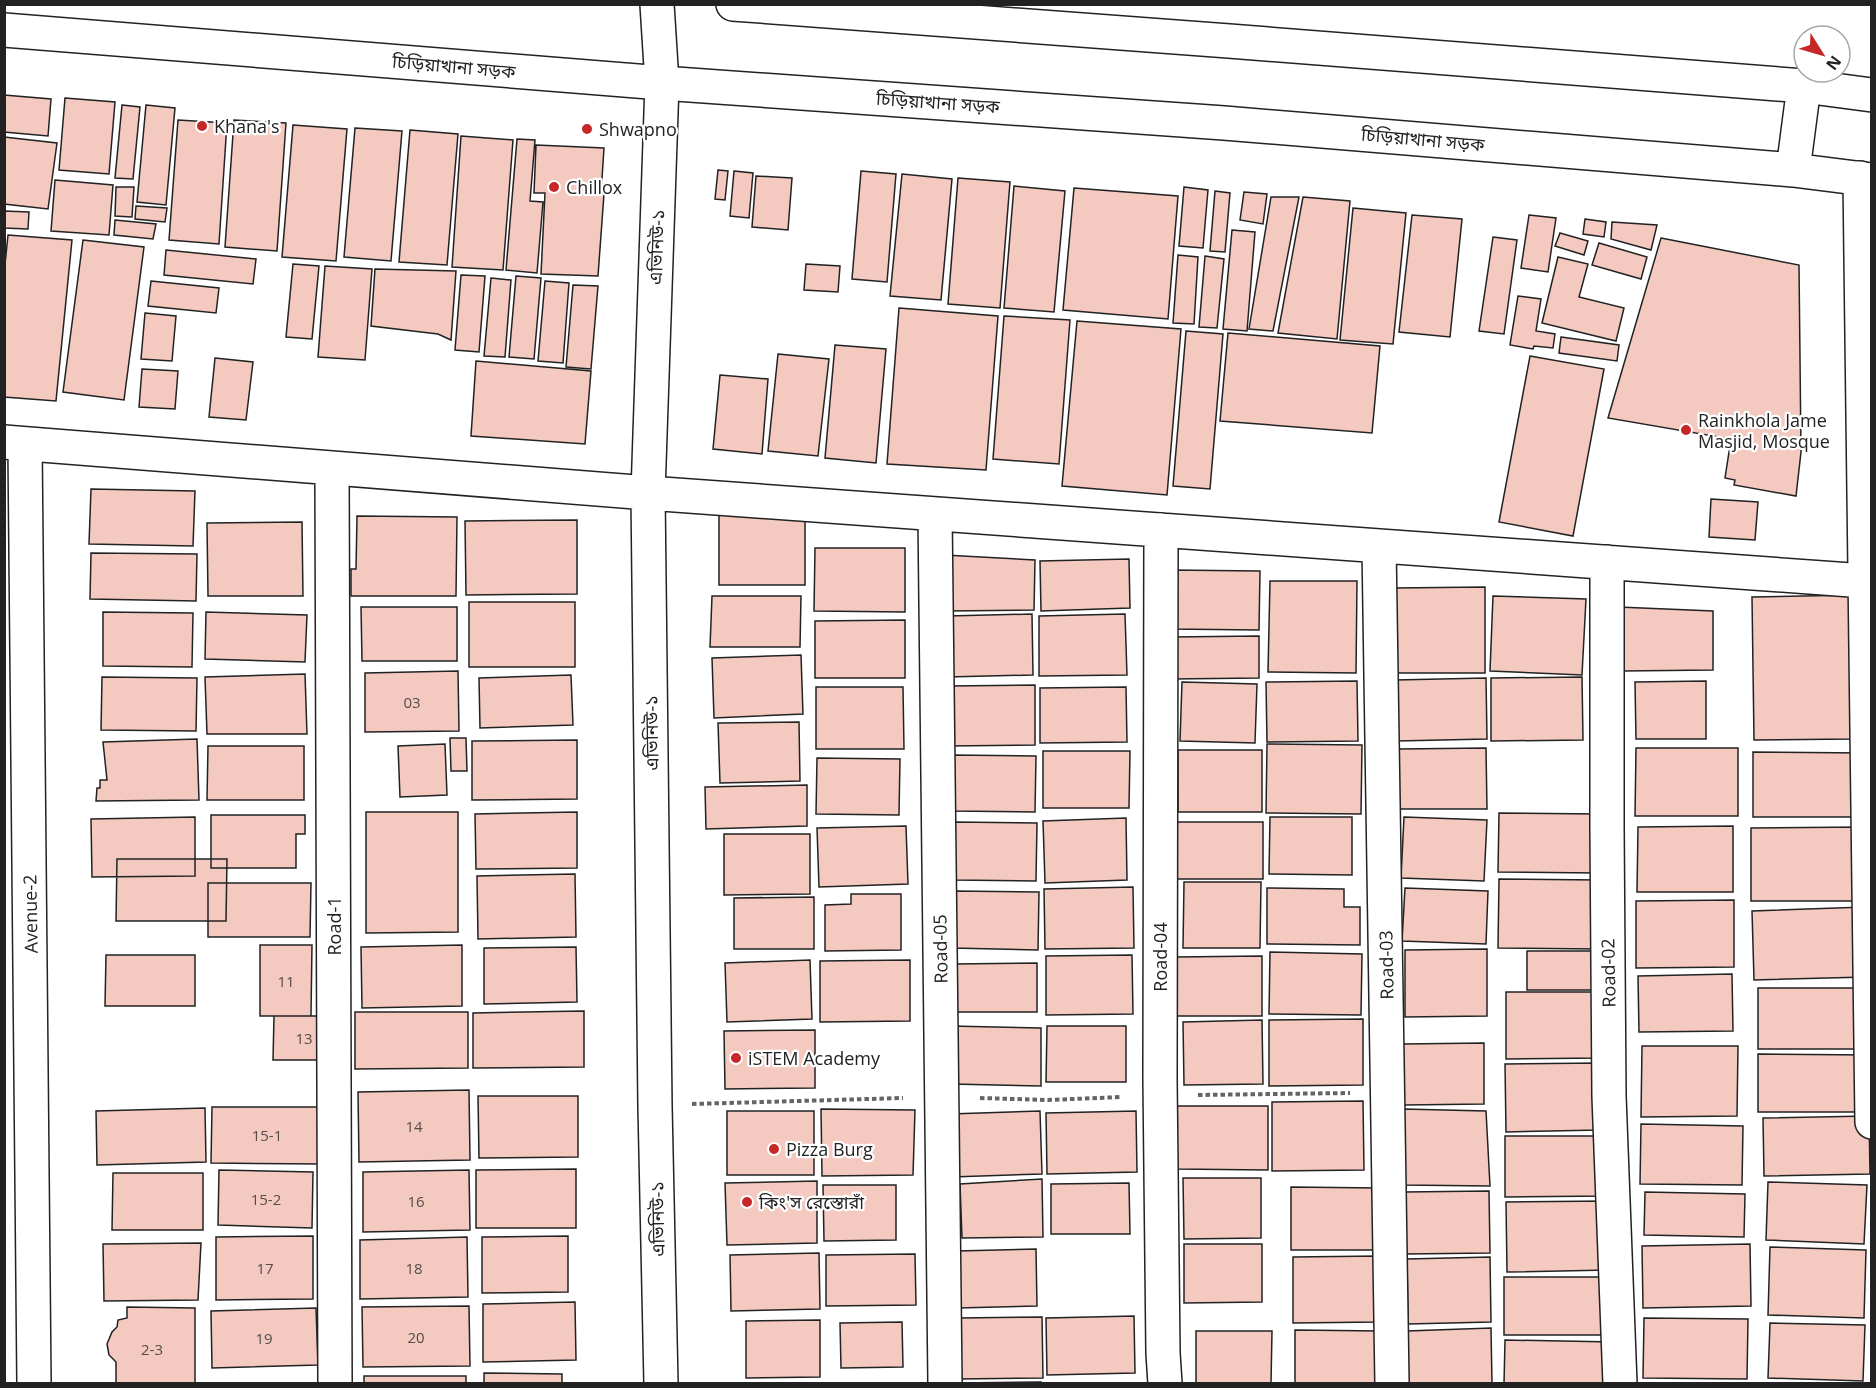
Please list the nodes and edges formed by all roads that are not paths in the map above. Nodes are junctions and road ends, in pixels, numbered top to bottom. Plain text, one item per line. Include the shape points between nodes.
1 (657, 4) edge
2 (733, 4) edge
3 (4, 30) edge
4 (662, 83) junction
5 (1804, 86) junction
6 (1872, 95) edge
7 (1793, 170) junction
8 (1866, 179) edge
9 (15, 443) edge
10 (332, 468) junction
11 (648, 493) junction
12 (935, 514) junction
13 (1161, 530) junction
14 (1379, 546) junction
15 (1607, 562) junction
16 (1865, 581) junction
17 (1871, 980) edge
18 (1872, 1122) edge
19 (34, 1383) edge
20 (335, 1383) edge
21 (661, 1383) edge
22 (945, 1383) edge
23 (1165, 1383) edge
24 (1392, 1383) edge
25 (1620, 1383) edge

1 - 4 street, এভিনিউ-১
2 - 5 street
3 - 4 street, চিড়িয়াখানা সড়ক
4 - 7 street, চিড়িয়াখানা সড়ক via 1236,123
4 - 11 street, এভিনিউ-১
5 - 6 street
5 - 7 street
7 - 8 street, চিড়িয়াখানা সড়ক
8 - 16 street
9 - 10 street
9 - 19 street, Avenue-2
10 - 11 street
10 - 20 street, Road-1
11 - 12 street
11 - 21 street, এভিনিউ-১
12 - 13 street
12 - 22 street, Road-05
13 - 14 street
13 - 23 street, Road-04 via 1160,1096
14 - 15 street
14 - 24 street, Road-03
15 - 16 street
15 - 25 street, Road-02 via 1609,1096
16 - 17 street
17 - 18 street

